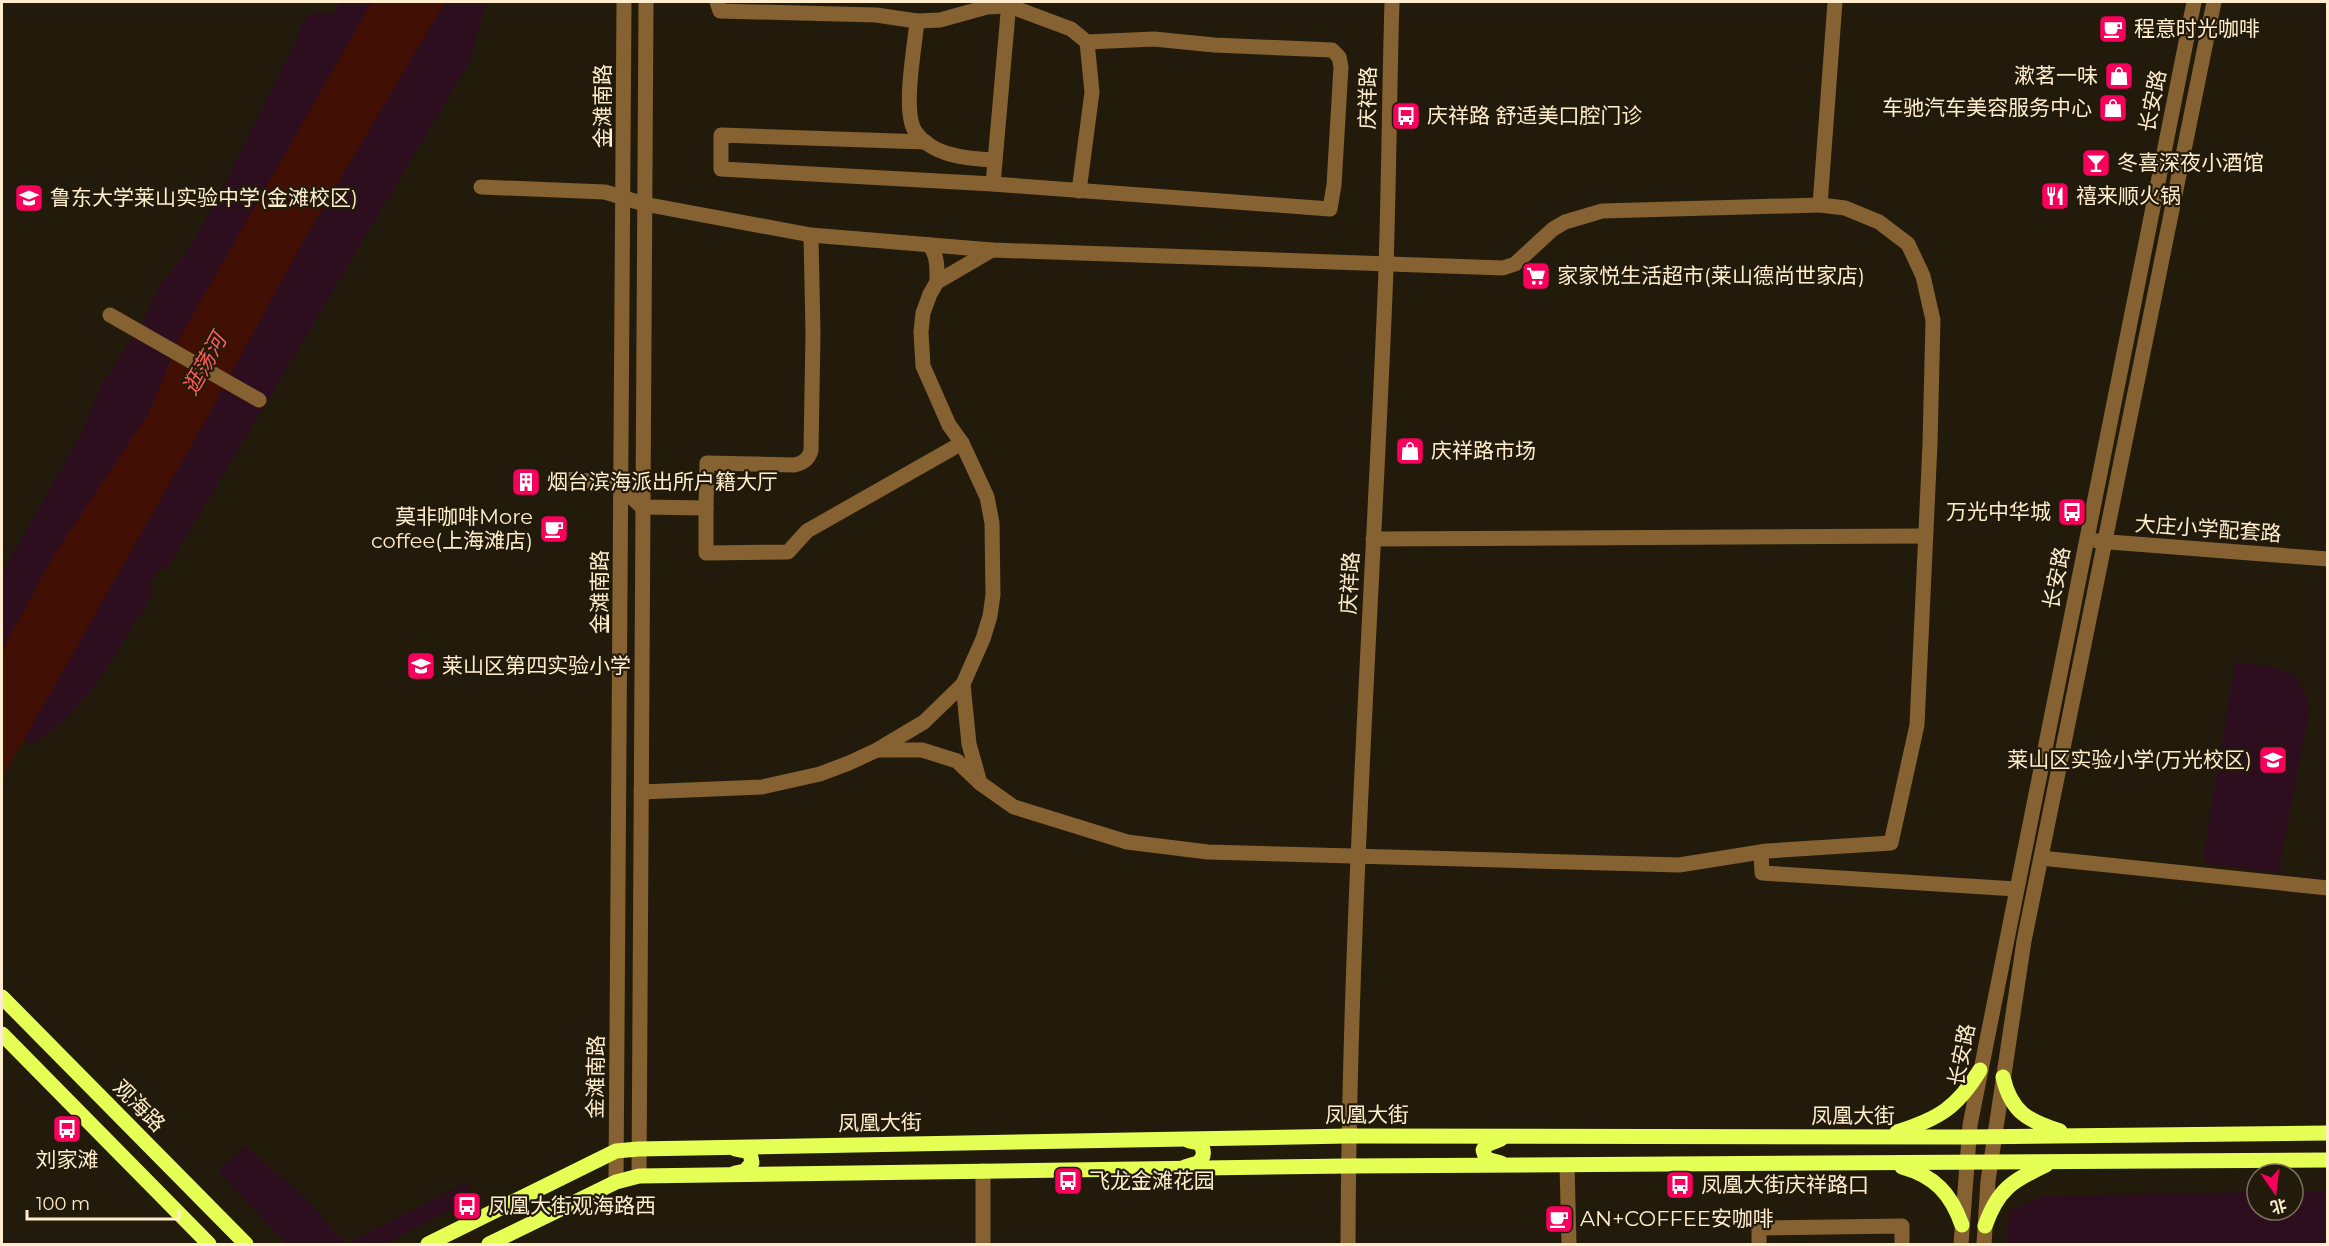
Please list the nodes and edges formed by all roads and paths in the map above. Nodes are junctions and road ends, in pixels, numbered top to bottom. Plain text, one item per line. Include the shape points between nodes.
1 (624, 2) edge
2 (646, 2) edge
3 (717, 2) edge
4 (1392, 2) edge
5 (1835, 2) edge
6 (2194, 2) edge
7 (2214, 2) edge
8 (1009, 4) edge
9 (917, 21) junction
10 (1087, 42) junction
11 (926, 142) junction
12 (995, 160) junction
13 (993, 184) junction
14 (481, 187) dead end
15 (1079, 191) junction
16 (623, 199) junction
17 (644, 204) junction
18 (1820, 205) junction
19 (811, 235) junction
20 (929, 245) junction
21 (992, 250) junction
22 (1385, 263) junction
23 (937, 282) junction
24 (110, 315) dead end
25 (259, 400) dead end
26 (962, 443) junction
27 (564, 479) dead end
28 (621, 487) junction
29 (642, 507) junction
30 (706, 508) junction
31 (1925, 536) junction
32 (1373, 539) junction
33 (2086, 540) junction
34 (2105, 542) junction
35 (2328, 559) edge
36 (963, 684) junction
37 (877, 750) junction
38 (980, 783) junction
39 (641, 792) junction
40 (1761, 852) junction
41 (1358, 855) junction
42 (2041, 858) junction
43 (2328, 888) edge
44 (2016, 889) junction
45 (2, 997) edge
46 (618, 1006) junction
47 (639, 1006) junction
48 (2, 1034) edge
49 (1980, 1070) junction
50 (2003, 1077) junction
51 (2328, 1133) edge
52 (1348, 1136) junction
53 (1528, 1136) junction
54 (2074, 1136) junction
55 (1881, 1137) junction
56 (1968, 1137) junction
57 (1994, 1137) junction
58 (1169, 1139) junction
59 (716, 1147) junction
60 (638, 1149) junction
61 (616, 1151) junction
62 (2328, 1160) edge
63 (2051, 1162) junction
64 (1966, 1163) junction
65 (1990, 1163) junction
66 (1887, 1164) junction
67 (1521, 1165) junction
68 (1567, 1165) junction
69 (1348, 1166) junction
70 (1170, 1169) junction
71 (983, 1171) junction
72 (720, 1175) junction
73 (639, 1176) junction
74 (615, 1182) junction
75 (1962, 1225) junction
76 (1985, 1226) junction
77 (209, 1245) edge
78 (246, 1245) edge
79 (428, 1245) edge
80 (489, 1245) edge
81 (983, 1245) edge
82 (1348, 1245) edge
83 (1569, 1245) edge
84 (1759, 1245) edge
85 (1902, 1245) edge
86 (1961, 1245) edge
87 (1984, 1245) edge

1 - 16 street, 金滩南路
2 - 17 street, 金滩南路
3 - 9 street via 720,11 876,15
4 - 22 street, 庆祥路
5 - 18 street
6 - 33 street, 长安路
7 - 34 street, 长安路
8 - 9 street via 940,20
8 - 10 street via 1071,29
8 - 12 street
9 - 11 street via 909,109 914,131
10 - 15 street via 1092,92
10 - 15 street via 1154,39 1332,50 1341,67 1340,97 1330,209
11 - 12 street via 970,159
11 - 13 street via 721,135 721,169
12 - 13 street
13 - 15 street
14 - 16 street via 605,192
16 - 17 street
16 - 28 street, 金滩南路
17 - 19 street
17 - 29 street, 金滩南路
18 - 22 street via 1602,211 1565,222 1515,264 1503,268
18 - 31 street via 1845,208 1879,222 1908,244 1923,276 1934,320
19 - 20 street
19 - 30 street via 812,451 804,462 794,465 706,463
20 - 21 street
20 - 23 street via 936,262
21 - 22 street
21 - 23 street
22 - 32 street, 庆祥路
23 - 26 street via 923,313 923,366 949,425
24 - 25 street
26 - 30 street via 807,531 788,552 706,553
26 - 36 street via 987,496 993,546 990,616
27 - 28 street
28 - 29 street
28 - 46 street, 金滩南路
29 - 30 street
29 - 39 street, 金滩南路
31 - 32 street
31 - 40 street via 1917,725 1891,843
32 - 41 street, 庆祥路
33 - 34 street, 大庄小学配套路
33 - 44 street, 长安路
34 - 35 street, 大庄小学配套路
34 - 42 street, 长安路
36 - 37 street via 924,722
36 - 38 street via 969,744
37 - 38 street via 922,750 957,761
37 - 39 street via 820,774 762,787
38 - 41 street via 1014,807 1127,842 1208,852
39 - 47 street, 金滩南路
40 - 41 street via 1679,865
40 - 44 street via 1762,873
41 - 52 street, 庆祥路
42 - 43 street
42 - 50 street, 长安路
44 - 49 street, 长安路
45 - 78 main road, 观海路
46 - 47 street
46 - 61 street, 金滩南路
47 - 60 street, 金滩南路
48 - 77 main road
49 - 55 main road via 1967,1092 1943,1113
49 - 56 street, 长安路
50 - 54 main road via 2006,1090 2022,1115 2036,1124
50 - 57 street, 长安路
51 - 54 main road, 凤凰大街
52 - 53 main road, 凤凰大街
52 - 58 main road, 凤凰大街
52 - 69 street, 庆祥路
53 - 55 main road, 凤凰大街
53 - 67 main road via 1495,1140 1483,1150 1492,1162
54 - 57 main road, 凤凰大街
55 - 56 main road, 凤凰大街
56 - 57 main road, 凤凰大街
56 - 64 street, 长安路
57 - 65 street, 长安路
58 - 59 main road, 凤凰大街
58 - 70 main road via 1199,1143 1204,1154 1193,1165
59 - 60 main road, 凤凰大街
59 - 72 main road via 744,1150 752,1156 745,1171
60 - 61 main road, 凤凰大街
60 - 73 street, 金滩南路
61 - 74 street, 金滩南路
61 - 79 main road, 凤凰大街
62 - 63 main road
63 - 65 main road
63 - 76 main road via 2000,1194
64 - 65 main road
64 - 66 main road
64 - 75 street, 长安路
65 - 76 street, 长安路
66 - 68 main road
66 - 75 main road via 1930,1178 1948,1193
67 - 68 main road
67 - 69 main road
68 - 83 street
69 - 70 main road
69 - 82 street, 庆祥路
70 - 71 main road
71 - 72 main road
71 - 81 street
72 - 73 main road
73 - 74 main road
74 - 80 main road
75 - 86 street, 长安路
76 - 87 street, 长安路
84 - 85 street via 1760,1228 1902,1226

